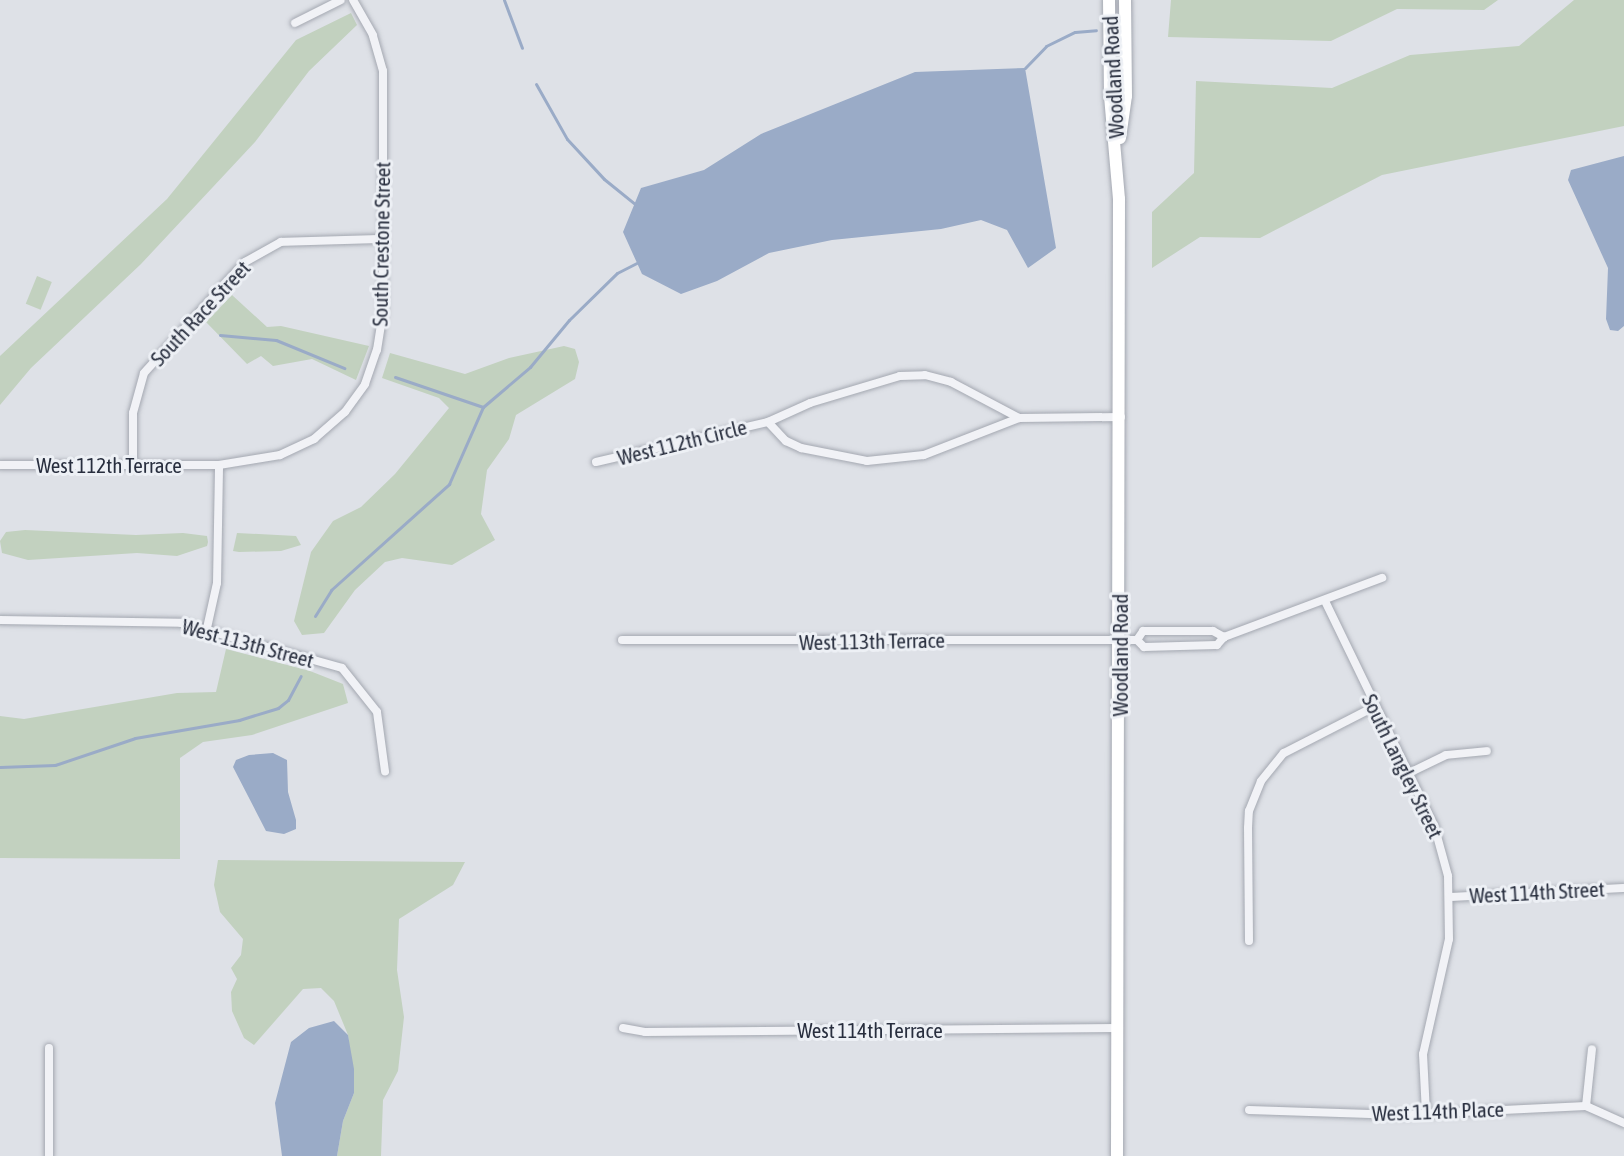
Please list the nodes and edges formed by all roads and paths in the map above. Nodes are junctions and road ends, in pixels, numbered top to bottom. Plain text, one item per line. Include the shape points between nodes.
1 (341, 0) edge
2 (353, 0) edge
3 (1109, 0) edge
4 (1125, 0) edge
5 (295, 23) dead end
6 (1118, 154) junction
7 (383, 239) junction
8 (1121, 417) junction
9 (1019, 418) junction
10 (768, 422) junction
11 (596, 462) dead end
12 (0, 465) edge
13 (133, 465) junction
14 (219, 465) junction
15 (1382, 578) dead end
16 (1325, 601) junction
17 (0, 620) edge
18 (207, 628) junction
19 (1224, 637) junction
20 (1121, 639) junction
21 (622, 640) dead end
22 (1137, 640) junction
23 (1374, 707) junction
24 (1487, 751) dead end
25 (385, 771) dead end
26 (1409, 772) junction
27 (1624, 888) edge
28 (1450, 897) junction
29 (1249, 941) dead end
30 (623, 1028) dead end
31 (1117, 1028) junction
32 (49, 1048) dead end
33 (1592, 1049) dead end
34 (1586, 1106) junction
35 (1249, 1110) dead end
36 (1426, 1114) junction
37 (1624, 1123) edge
38 (49, 1156) edge
39 (1117, 1156) edge

1 - 5 street
2 - 7 street, South Crestone Street via 373,35 383,71
3 - 6 main road, Woodland Road via 1110,96
4 - 6 main road, Woodland Road via 1126,96
6 - 8 main road, Woodland Road
7 - 13 street, South Race Street via 292,240 245,262 144,373 133,413
7 - 14 street, South Crestone Street via 383,311 377,350 365,384 314,439 280,455
8 - 9 street, West 112th Circle
8 - 20 main road, Woodland Road
9 - 10 street, West 112th Circle via 951,382 915,374 844,392
9 - 10 street, West 112th Circle via 924,455 867,461 801,448 786,441
10 - 11 street, West 112th Circle
12 - 13 street, West 112th Terrace
13 - 14 street, West 112th Terrace
14 - 18 street via 217,583
15 - 16 street
16 - 19 street
16 - 23 street, South Langley Street
17 - 18 street, West 113th Street via 181,623
18 - 25 street, West 113th Street via 342,668 378,712
19 - 22 street via 1213,631 1143,631
19 - 22 street via 1217,645 1180,648 1144,647
20 - 21 street, West 113th Terrace
20 - 22 street, West 113th Terrace
20 - 31 main road, Woodland Road
23 - 26 street, South Langley Street
23 - 29 street via 1284,753 1261,781 1249,811
24 - 26 street via 1446,756
26 - 28 street, South Langley Street via 1440,842
27 - 28 street, West 114th Street
28 - 36 street, South Langley Street via 1446,959 1425,1037
30 - 31 street, West 114th Terrace via 645,1032
31 - 39 main road, Woodland Road
32 - 38 street
33 - 34 street
34 - 36 street, West 114th Place
34 - 37 street, West 114th Place
35 - 36 street, West 114th Place

